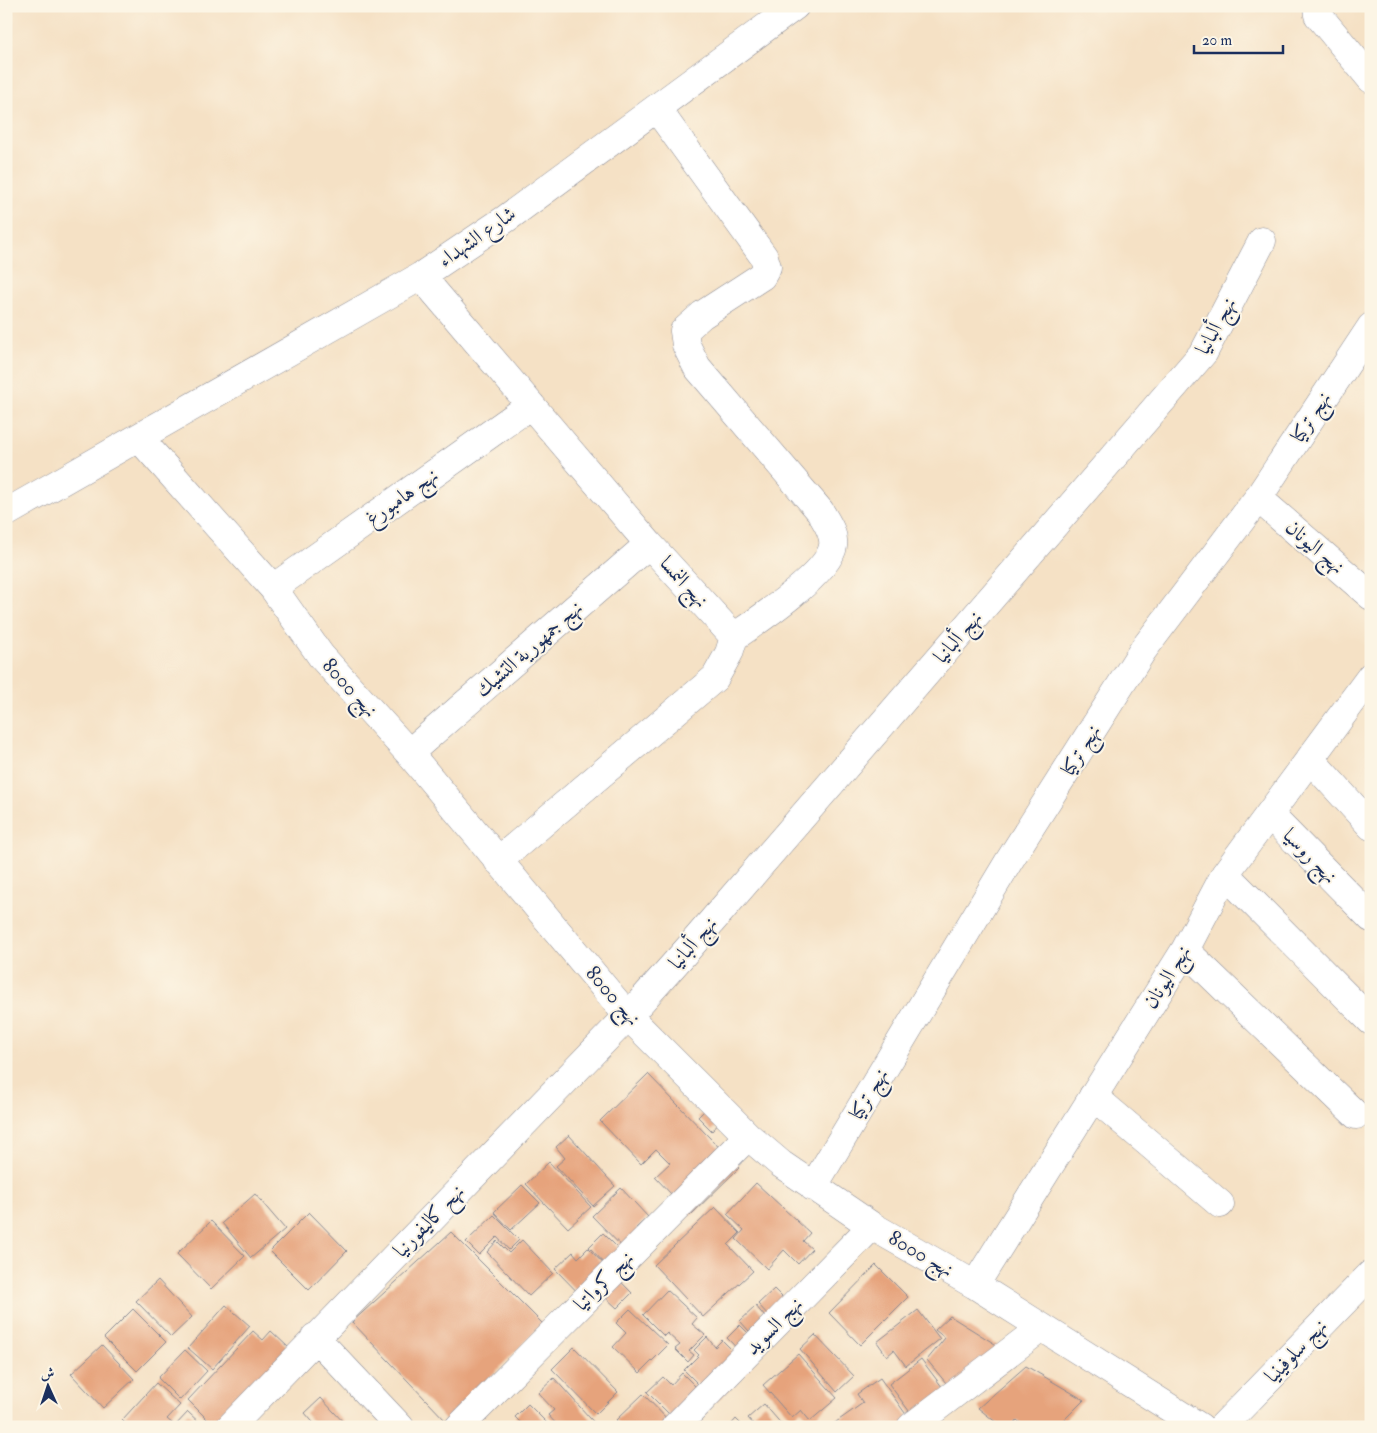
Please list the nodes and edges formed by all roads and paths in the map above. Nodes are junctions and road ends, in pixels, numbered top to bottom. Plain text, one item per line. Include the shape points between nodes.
1 (796, 6) edge
2 (1317, 6) edge
3 (1371, 79) edge
4 (657, 109) junction
5 (1262, 241) dead end
6 (421, 276) junction
7 (1371, 327) edge
8 (531, 406) junction
9 (139, 438) junction
10 (1258, 498) junction
11 (6, 513) edge
12 (649, 544) junction
13 (273, 588) junction
14 (1371, 596) edge
15 (734, 637) junction
16 (1371, 676) edge
17 (409, 753) junction
18 (1310, 759) junction
19 (1270, 815) junction
20 (1368, 816) edge
21 (498, 861) junction
22 (1225, 874) junction
23 (1371, 918) edge
24 (1185, 950) junction
25 (628, 1016) junction
26 (1371, 1021) edge
27 (1093, 1096) junction
28 (1356, 1115) dead end
29 (748, 1136) junction
30 (813, 1187) junction
31 (1220, 1204) dead end
32 (872, 1226) junction
33 (1371, 1274) edge
34 (975, 1286) junction
35 (1042, 1328) junction
36 (315, 1338) junction
37 (230, 1427) edge
38 (400, 1427) edge
39 (459, 1427) edge
40 (675, 1427) edge
41 (911, 1427) edge
42 (1200, 1427) edge
43 (1222, 1427) edge

1 - 4 street, شارع الشهداء
2 - 3 street via 1318,15
4 - 6 street, شارع الشهداء
4 - 15 street via 764,257 766,267 762,276 702,315 684,331 686,345 697,367 820,511 832,530 834,547 821,567 782,603
5 - 25 street, نهج ألبانيا via 1204,352 1192,367
6 - 8 street, نهج النمسا
6 - 9 street, شارع الشهداء
7 - 10 street, نهج تركيا
8 - 12 street, نهج النمسا
8 - 13 street, نهج هامبورغ
9 - 11 street, شارع الشهداء
9 - 13 street, نهج 8000
10 - 14 street, نهج اليونان
10 - 30 street, نهج تركيا via 1144,650 1009,860
12 - 15 street, نهج النمسا
12 - 17 street, نهج جمهورية التشيك
13 - 17 street, نهج 8000 via 321,656
15 - 21 street via 715,678
16 - 18 street, نهج اليونان
17 - 21 street, نهج 8000
18 - 19 street, نهج اليونان
18 - 20 street
19 - 22 street, نهج اليونان
19 - 23 street, نهج روسيا
21 - 25 street, نهج 8000
22 - 24 street, نهج اليونان
22 - 26 street
24 - 27 street, نهج اليونان
24 - 28 street
25 - 29 street, نهج 8000
25 - 36 street, نهح كاليفورنيا
27 - 31 street
27 - 34 street, نهج اليونان
29 - 30 street, نهج 8000
29 - 39 street, نهج كرواتيا
30 - 32 street, نهج 8000
32 - 34 street, نهج 8000
32 - 40 street, نهج السويد
33 - 43 street, نهج سلوفينيا
34 - 35 street, نهج 8000
35 - 41 street
35 - 42 street, نهج 8000
36 - 37 street, نهح كاليفورنيا
36 - 38 street

